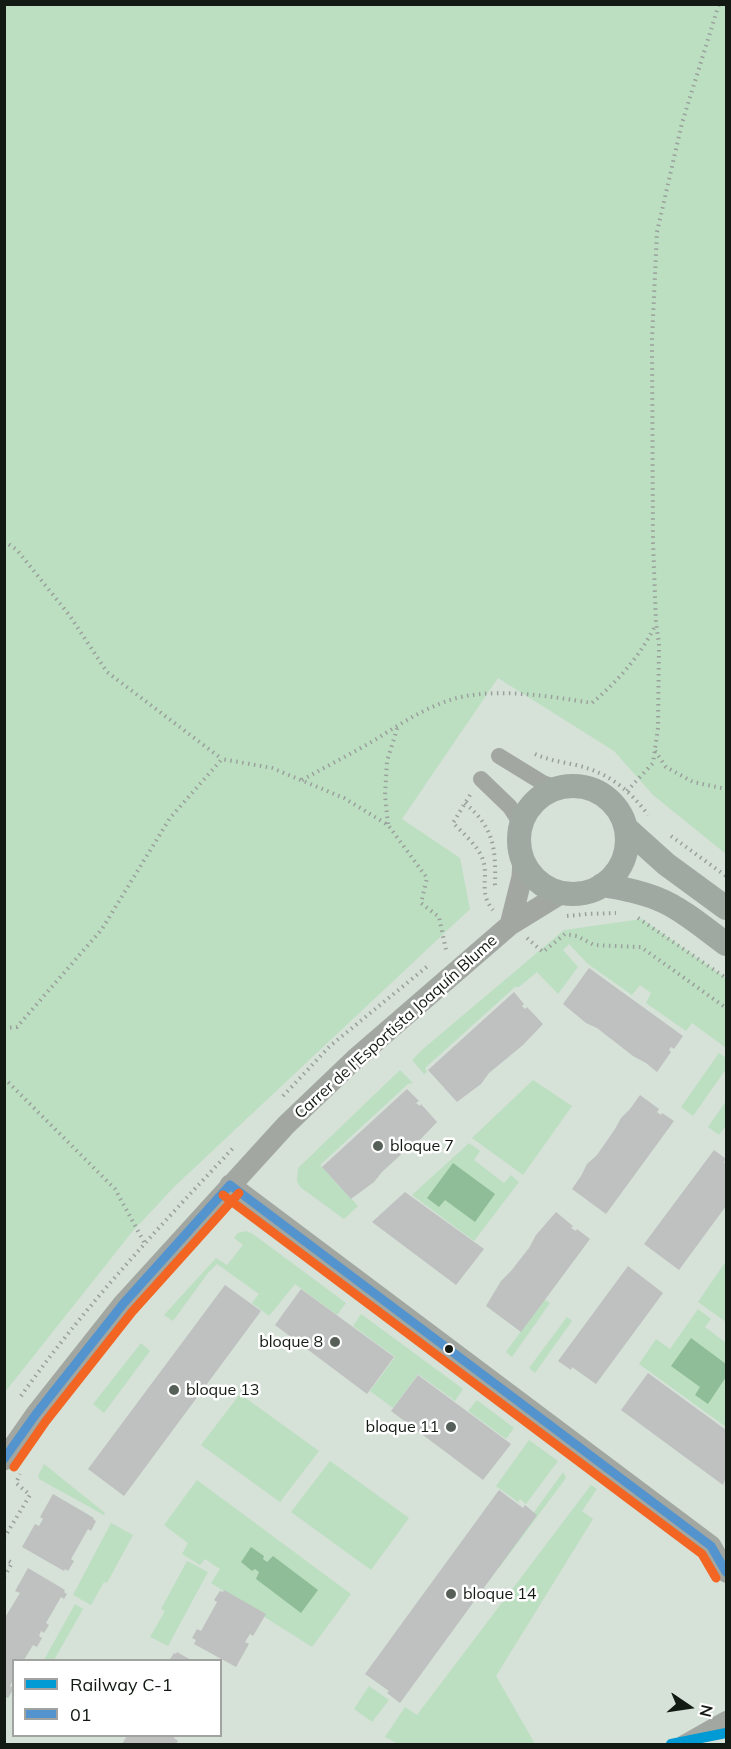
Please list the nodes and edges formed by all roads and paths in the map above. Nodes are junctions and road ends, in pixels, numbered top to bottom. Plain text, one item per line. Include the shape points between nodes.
1 (719, 4) edge
2 (4, 541) edge
3 (656, 623) junction
4 (399, 725) junction
5 (655, 750) junction
6 (533, 753) dead end
7 (499, 756) dead end
8 (222, 759) junction
9 (481, 779) joint
10 (302, 780) junction
11 (557, 788) junction
12 (726, 789) edge
13 (627, 791) junction
14 (465, 803) junction
15 (653, 823) dead end
16 (521, 824) junction
17 (388, 825) junction
18 (626, 828) junction
19 (662, 829) dead end
20 (523, 860) junction
21 (726, 876) edge
22 (603, 885) junction
23 (562, 893) junction
24 (726, 908) edge
25 (622, 914) dead end
26 (506, 915) junction
27 (631, 915) dead end
28 (559, 917) dead end
29 (726, 944) edge
30 (446, 950) dead end
31 (726, 978) edge
32 (726, 1008) edge
33 (4, 1028) edge
34 (4, 1078) edge
35 (230, 1185) junction
36 (144, 1242) dead end
37 (13, 1467) edge
38 (4, 1538) edge
39 (4, 1558) edge
40 (726, 1572) edge
41 (4, 1577) edge
42 (726, 1719) edge
43 (682, 1744) edge

1 - 3 path via 682,123 657,232 652,339
2 - 8 path via 18,550 70,616 107,672
3 - 4 path via 646,644 612,686 592,703 491,693 448,700
3 - 5 path via 659,644
4 - 10 path
4 - 17 path via 387,761
5 - 12 path via 666,767 693,782
5 - 13 path via 652,763
6 - 13 path via 598,772
7 - 11 street
8 - 10 path via 272,768
8 - 33 path via 170,818 102,929 17,1027
9 - 14 path
9 - 16 street via 510,807
10 - 17 path via 344,798
11 - 16 main road via 541,796
11 - 18 main road via 575,785 600,793 619,811
13 - 15 path
14 - 26 path via 487,828 495,848 495,885
14 - 26 path via 453,823 483,860 487,903
16 - 20 main road
17 - 30 path via 427,878 421,903 439,917
18 - 22 main road via 623,860
18 - 24 main road via 666,864
19 - 21 path
20 - 23 main road via 539,881
20 - 26 street via 522,877
22 - 23 main road via 576,894
22 - 29 main road via 660,900
23 - 26 street, Carrer de l'Esportista Joaquín Blume
25 - 28 path
26 - 32 path, Carrer de l'Esportista Joaquín Blume via 543,952 565,934 594,945 641,947
26 - 35 street, Carrer de l'Esportista Joaquín Blume via 286,1125
27 - 31 path
34 - 36 path via 115,1190
35 - 37 street, Carrer de l'Esportista Joaquín Blume via 123,1304 36,1414
35 - 40 street via 711,1546
37 - 38 path via 16,1483 30,1495
39 - 41 path via 12,1563
42 - 43 street

